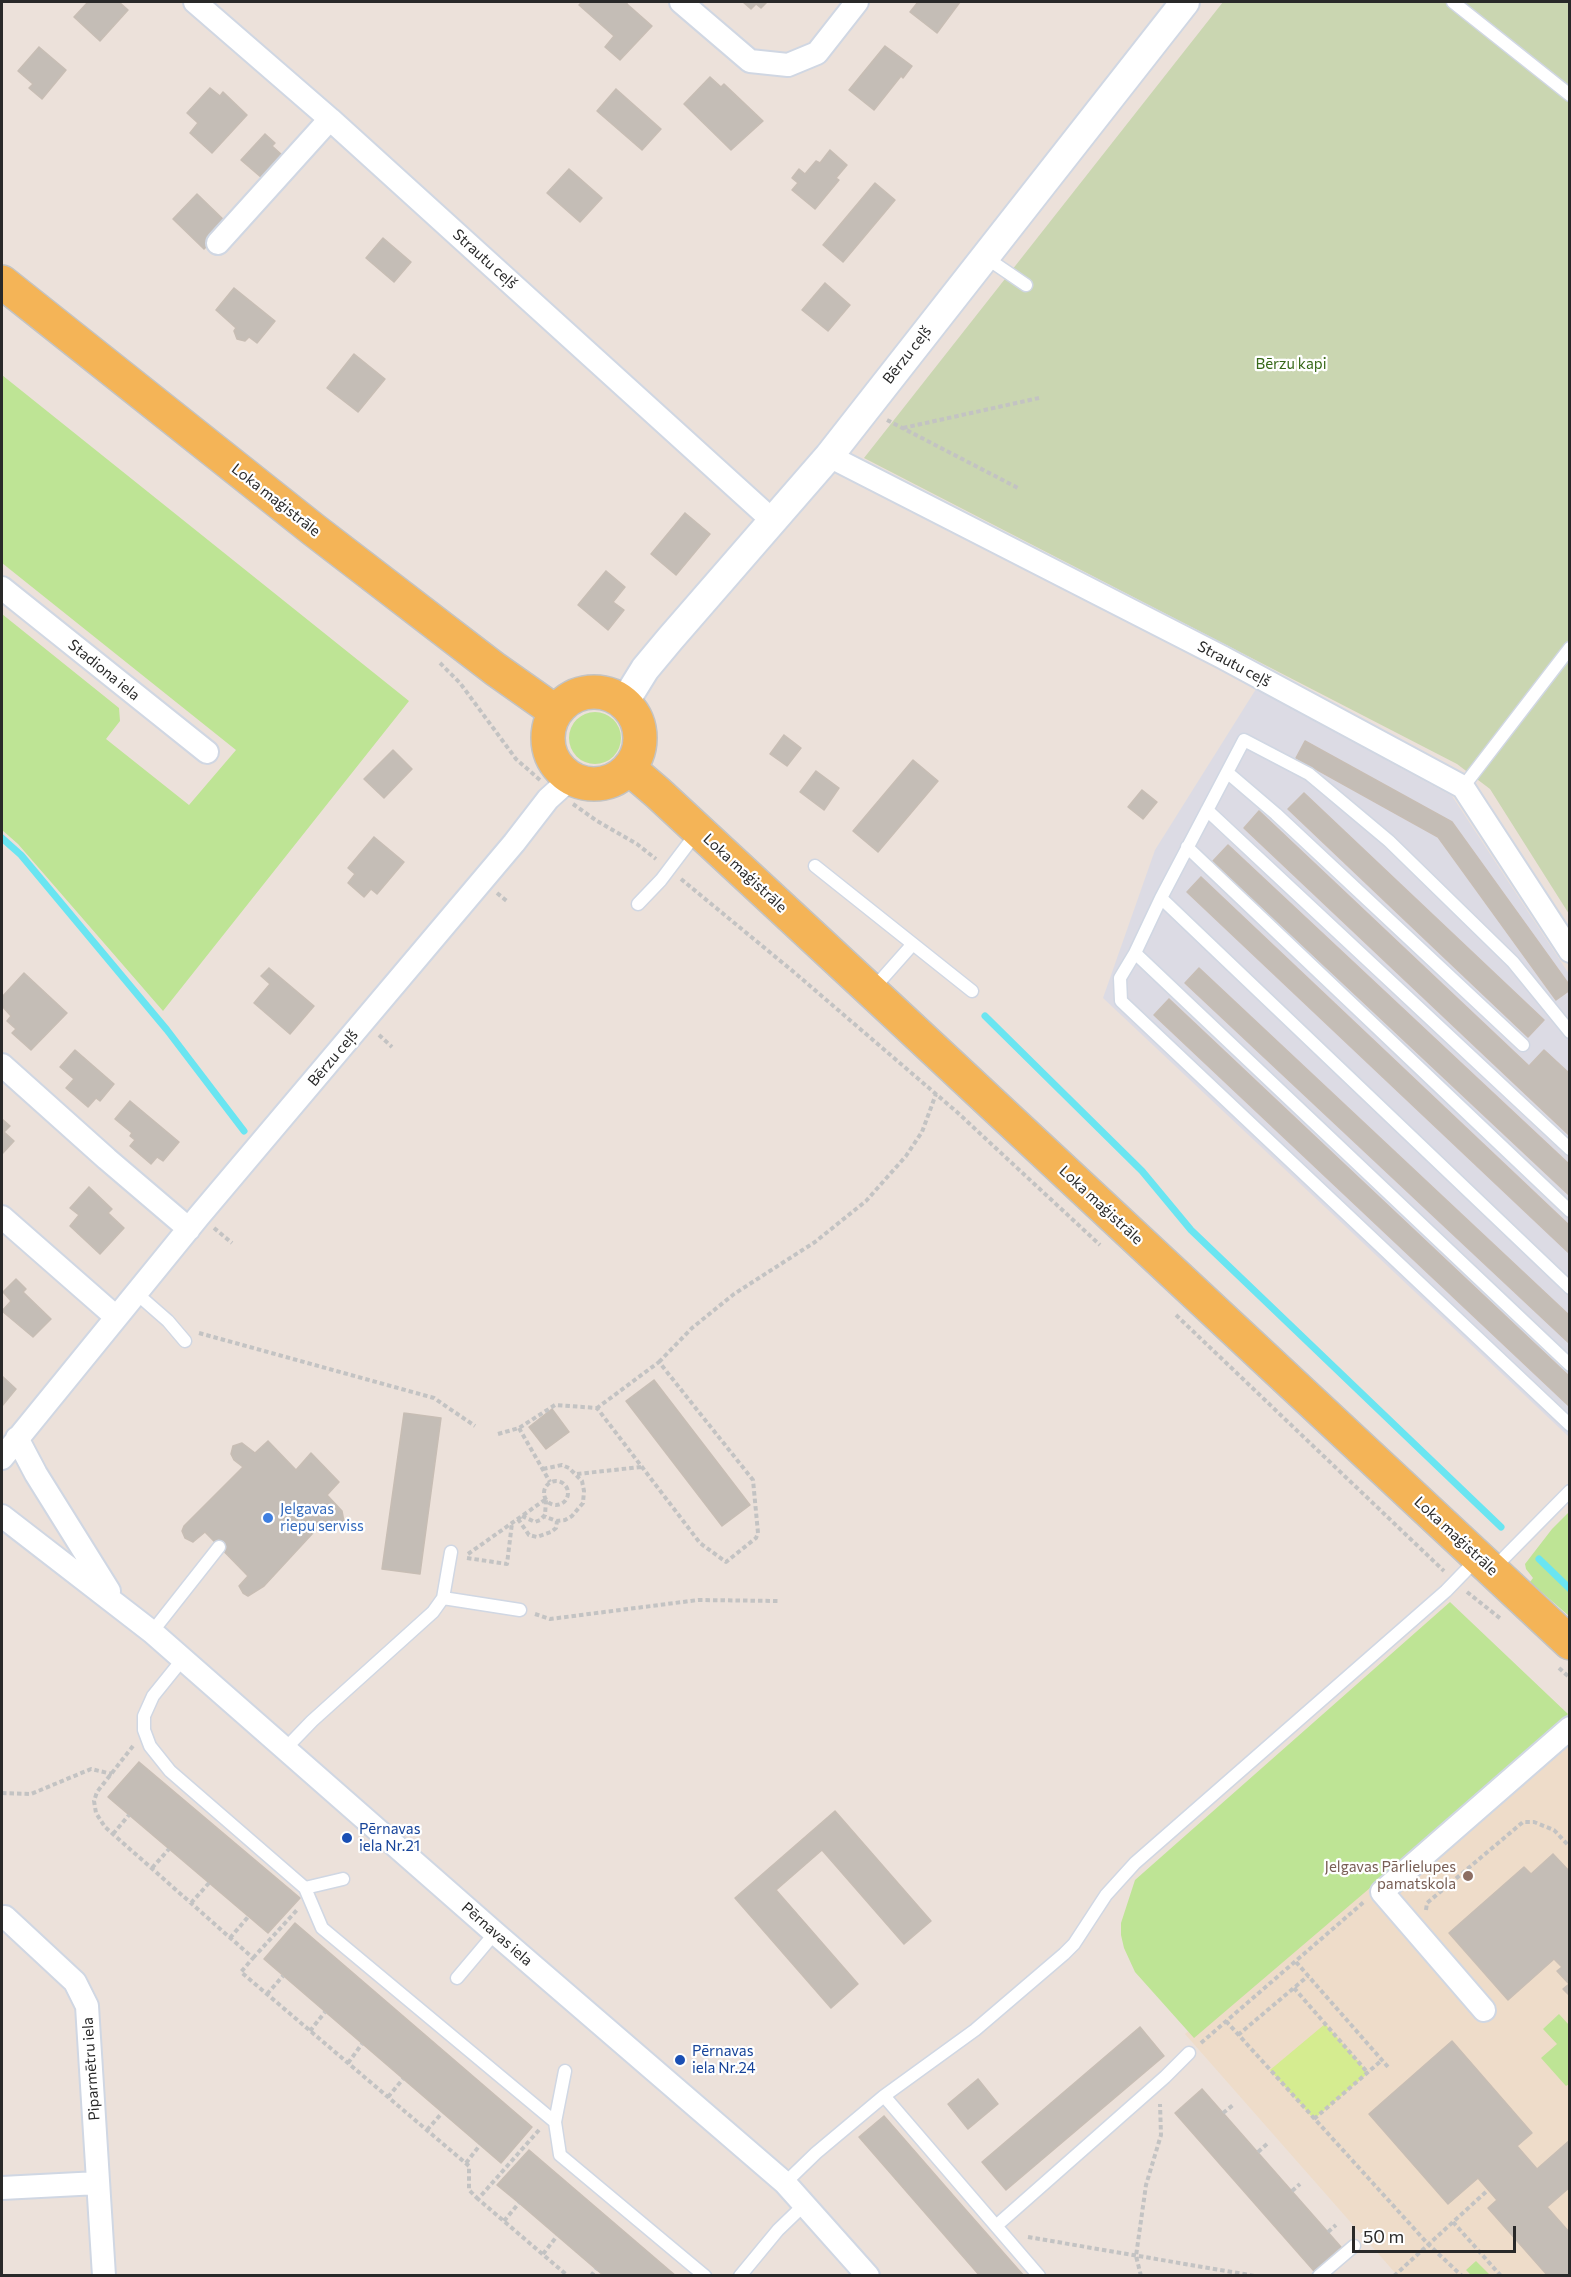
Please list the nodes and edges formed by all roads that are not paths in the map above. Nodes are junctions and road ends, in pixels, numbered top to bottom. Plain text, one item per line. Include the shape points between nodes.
1 (195, 2) edge
2 (681, 2) edge
3 (857, 2) edge
4 (1185, 2) edge
5 (1453, 2) edge
6 (1569, 95) edge
7 (330, 119) junction
8 (218, 243) dead end
9 (984, 256) junction
10 (2, 282) edge
11 (1026, 285) dead end
12 (829, 456) junction
13 (772, 520) junction
14 (2, 588) edge
15 (1569, 648) edge
16 (624, 703) junction
17 (556, 712) junction
18 (207, 752) dead end
19 (630, 769) junction
20 (1228, 773) junction
21 (1463, 787) junction
22 (558, 790) junction
23 (1207, 810) junction
24 (699, 830) junction
25 (1187, 846) junction
26 (814, 867) dead end
27 (1161, 898) junction
28 (638, 904) dead end
29 (912, 945) junction
30 (1569, 951) edge
31 (1135, 953) junction
32 (872, 991) junction
33 (972, 991) dead end
34 (1569, 1032) edge
35 (1523, 1045) dead end
36 (2, 1065) edge
37 (1569, 1149) edge
38 (1569, 1211) edge
39 (2, 1217) edge
40 (189, 1229) junction
41 (1569, 1288) edge
42 (136, 1293) junction
43 (116, 1317) junction
44 (185, 1341) dead end
45 (1569, 1365) edge
46 (1569, 1425) edge
47 (18, 1438) junction
48 (2, 1458) edge
49 (1569, 1491) edge
50 (2, 1516) edge
51 (219, 1547) dead end
52 (451, 1552) dead end
53 (1485, 1564) junction
54 (443, 1598) junction
55 (117, 1603) junction
56 (520, 1610) road end
57 (152, 1632) junction
58 (1562, 1653) edge
59 (182, 1660) junction
60 (1569, 1728) edge
61 (286, 1748) junction
62 (343, 1879) dead end
63 (307, 1892) junction
64 (5, 1917) dead end
65 (495, 1933) junction
66 (457, 1978) dead end
67 (1484, 2010) dead end
68 (1189, 2053) road end
69 (566, 2071) dead end
70 (884, 2096) junction
71 (553, 2120) junction
72 (98, 2183) junction
73 (785, 2183) junction
74 (2, 2188) edge
75 (805, 2204) junction
76 (999, 2229) junction
77 (1354, 2246) dead end
78 (104, 2276) edge
79 (705, 2276) edge
80 (740, 2276) edge
81 (868, 2276) edge
82 (1039, 2276) edge
83 (1319, 2276) edge

1 - 7 street, Strautu ceļš
2 - 3 street via 750,61 788,65 817,53
4 - 9 street, Bērzu ceļš
5 - 6 lane
7 - 8 street
7 - 13 street, Strautu ceļš
9 - 11 lane
9 - 12 street, Bērzu ceļš
10 - 17 main road, Loka maģistrāle via 314,530
12 - 13 street, Bērzu ceļš
12 - 21 street, Strautu ceļš via 1222,657
13 - 16 street, Bērzu ceļš via 645,669
14 - 18 street, Stadiona iela
15 - 21 lane
16 - 17 main road via 611,695 580,694
16 - 19 main road via 635,714 640,728 641,742
17 - 22 main road via 549,726 548,741 559,769
19 - 22 main road via 602,784
19 - 24 main road, Loka maģistrāle
20 - 23 lane
20 - 34 lane via 1244,740 1309,774 1389,841 1513,962
20 - 35 lane
21 - 30 street, Strautu ceļš
22 - 40 street, Bērzu ceļš
23 - 25 lane
23 - 37 lane
24 - 28 lane
24 - 32 main road, Loka maģistrāle
25 - 27 lane
25 - 38 lane
26 - 29 lane
27 - 31 lane
27 - 41 lane
29 - 32 lane
29 - 33 lane
31 - 45 lane
31 - 46 lane via 1120,978 1121,1001
32 - 53 main road, Loka maģistrāle
36 - 40 street
39 - 43 street
40 - 42 street, Bērzu ceļš
42 - 43 street, Bērzu ceļš
42 - 44 lane
43 - 47 street, Bērzu ceļš
47 - 48 street, Bērzu ceļš
47 - 55 street via 36,1474
49 - 53 lane
50 - 55 street, Pērnavas iela
51 - 57 lane
52 - 54 lane
53 - 58 main road, Loka maģistrāle
53 - 70 lane via 1456,1582 1135,1863 1106,1895 1064,1954 975,2030
54 - 56 lane
54 - 61 lane via 433,1612
55 - 57 street, Pērnavas iela
57 - 59 street, Pērnavas iela
59 - 61 street, Pērnavas iela
59 - 63 lane via 153,1696 144,1716 150,1746 170,1771
60 - 67 street via 1382,1892
61 - 65 street, Pērnavas iela
62 - 63 lane
63 - 71 lane via 322,1928
64 - 72 street, Piparmētru iela via 75,1982 87,2006
65 - 66 lane
65 - 73 street, Pērnavas iela
68 - 76 lane
69 - 71 lane
70 - 73 lane
70 - 76 lane
71 - 79 lane via 560,2155
72 - 74 street
72 - 78 street, Piparmētru iela
73 - 75 street, Pērnavas iela
75 - 80 lane
75 - 81 street, Pērnavas iela
76 - 82 lane
77 - 83 lane

